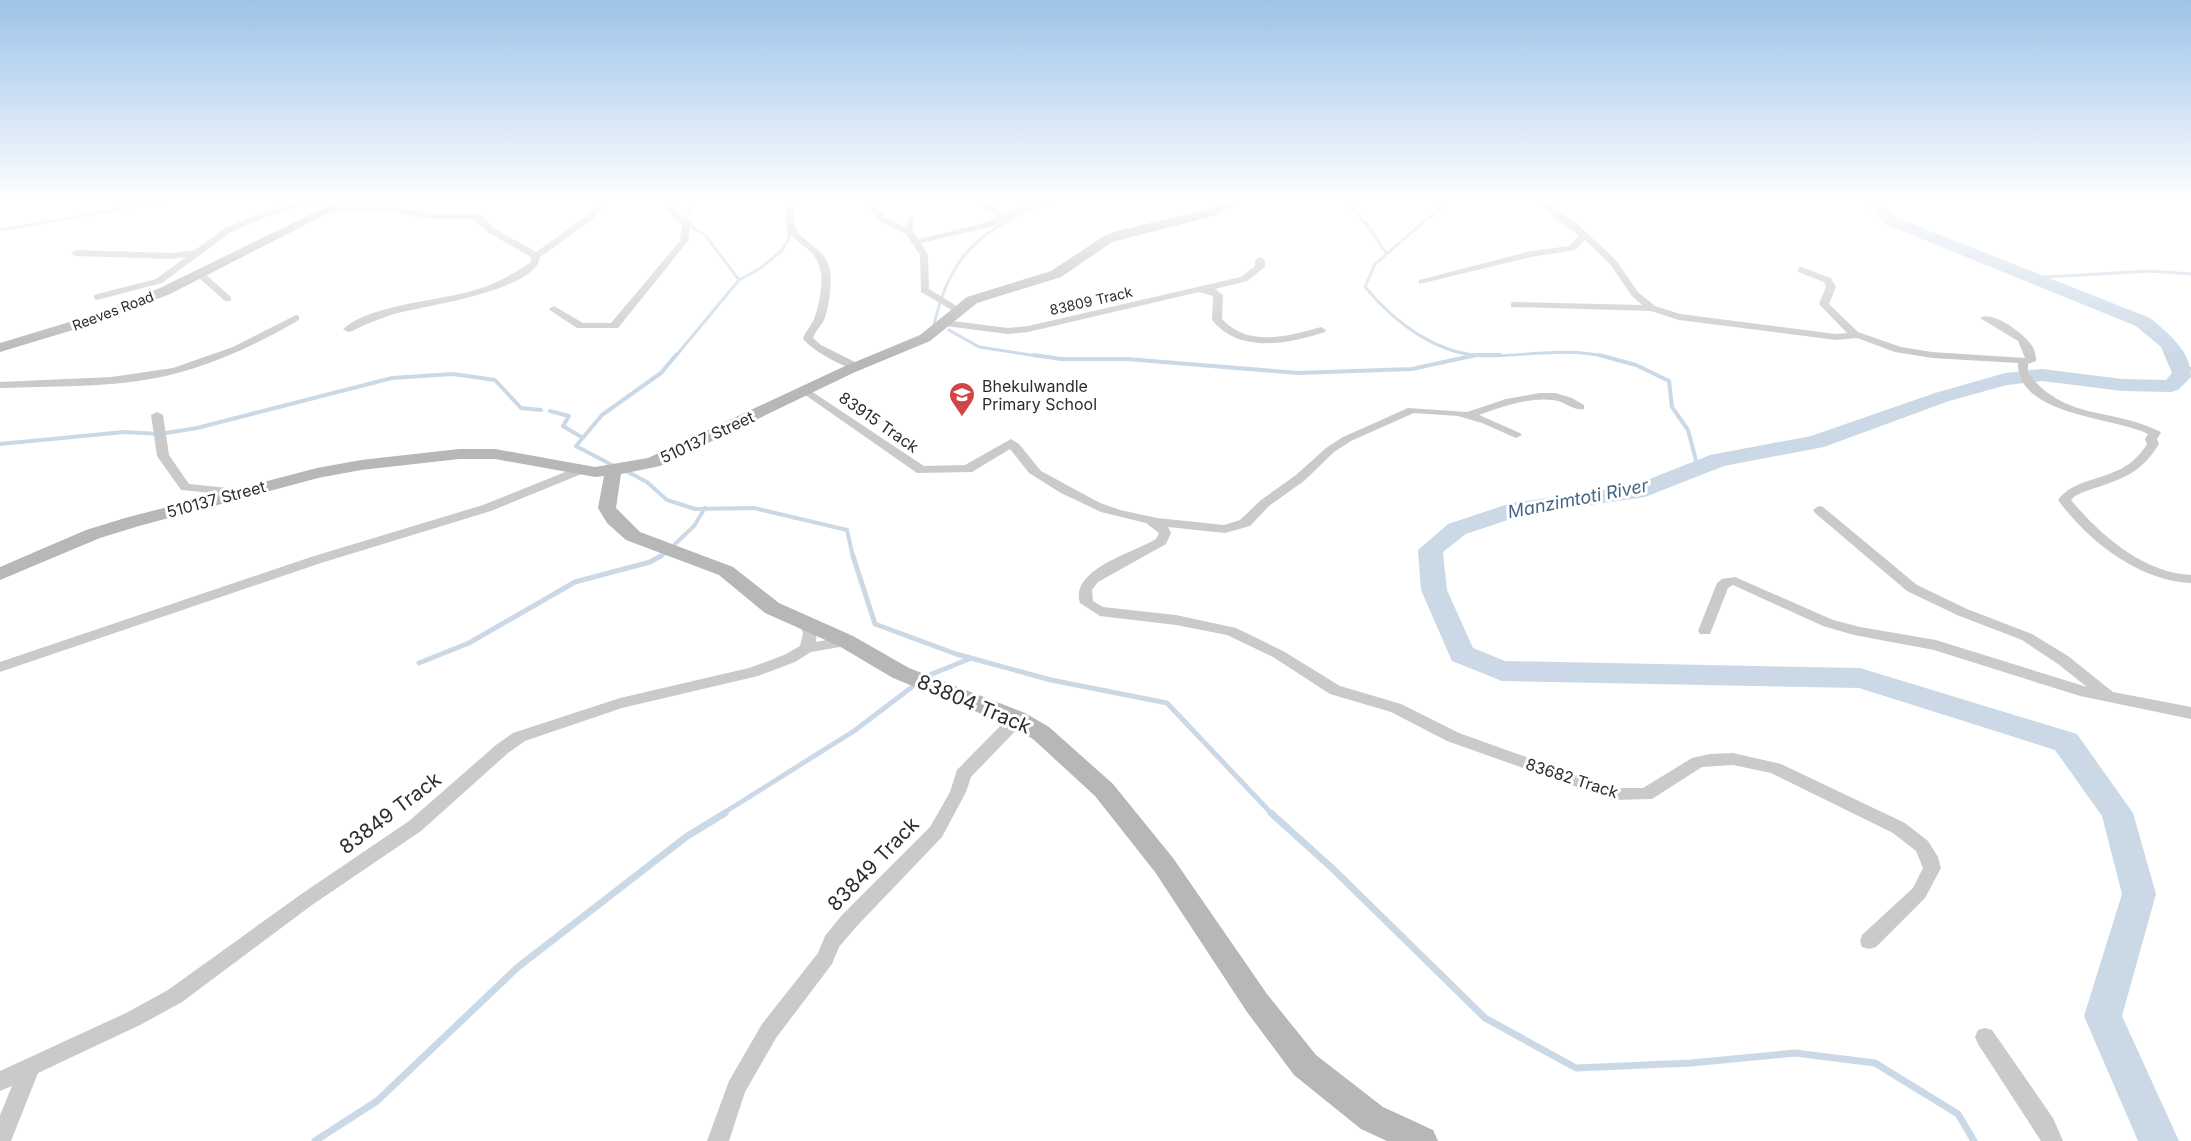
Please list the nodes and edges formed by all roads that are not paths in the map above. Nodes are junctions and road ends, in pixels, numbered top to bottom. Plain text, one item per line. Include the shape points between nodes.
1 (240, 252) edge
2 (528, 252) edge
3 (537, 252) edge
4 (675, 252) edge
5 (813, 252) edge
6 (921, 252) edge
7 (1088, 252) edge
8 (1543, 252) edge
9 (1602, 252) edge
10 (75, 253) dead end
11 (194, 253) joint
12 (533, 255) junction
13 (1260, 260) dead end
14 (1801, 270) dead end
15 (201, 275) junction
16 (1422, 282) dead end
17 (1203, 290) junction
18 (97, 297) dead end
19 (228, 299) dead end
20 (1514, 305) dead end
21 (1652, 308) junction
22 (554, 309) dead end
23 (957, 310) junction
24 (297, 318) dead end
25 (1985, 318) dead end
26 (945, 323) junction
27 (348, 329) dead end
28 (1320, 330) dead end
29 (1855, 334) junction
30 (0, 348) edge
31 (857, 367) junction
32 (2023, 367) junction
33 (0, 385) edge
34 (805, 390) junction
35 (1580, 407) dead end
36 (158, 415) dead end
37 (1469, 415) junction
38 (1516, 435) dead end
39 (580, 470) junction
40 (612, 471) junction
41 (239, 493) junction
42 (1819, 510) dead end
43 (1156, 522) junction
44 (0, 574) edge
45 (2191, 579) edge
46 (1705, 631) dead end
47 (807, 636) junction
48 (0, 667) edge
49 (2108, 696) junction
50 (2191, 712) edge
51 (1017, 719) junction
52 (1869, 941) dead end
53 (1985, 1037) dead end
54 (31, 1066) junction
55 (0, 1081) edge
56 (0, 1141) edge
57 (718, 1141) edge
58 (1422, 1141) edge
59 (2052, 1141) edge

1 - 15 street, Reeves Road
2 - 12 street
3 - 12 street
4 - 22 street via 614,326 581,326
5 - 31 street via 826,270 820,315 808,339
6 - 23 street via 925,260 924,290
7 - 23 street, 510137 Street via 1056,274 978,297
8 - 16 street
9 - 21 street via 1640,300
10 - 11 street
11 - 18 street via 159,281
12 - 27 street via 537,260 533,265 507,282 375,315
13 - 17 street, 83809 Track via 1253,275
14 - 29 street via 1828,280 1831,287 1824,304
15 - 19 street
15 - 30 street, Reeves Road via 99,317
17 - 26 street, 83809 Track via 1028,330
17 - 28 street via 1218,295 1217,318 1231,332 1281,339
20 - 21 street
21 - 29 street via 1679,317 1786,331 1836,337
23 - 26 street, 510137 Street
24 - 33 street via 224,354 173,372
25 - 32 street via 2008,328 2024,342 2031,359
26 - 31 street, 510137 Street via 925,338
29 - 32 street via 1909,352
31 - 34 street, 510137 Street
32 - 45 street via 2045,397 2067,407 2123,419 2155,434 2148,457 2138,466 2100,484 2071,492 2064,500 2138,565 2167,578
34 - 40 street, 510137 Street via 680,452
34 - 43 street, 83915 Track via 921,470 968,469 1011,443 1029,468 1072,494 1104,510
35 - 37 street via 1567,399 1524,398
36 - 41 street via 164,456 185,488
37 - 38 street
37 - 43 street via 1412,410 1390,418 1330,450 1245,523 1235,527 1203,528
39 - 40 street, 510137 Street
39 - 41 street, 510137 Street via 512,456 459,454 361,465
39 - 48 street via 487,508 316,560
40 - 47 street, 83804 Track via 607,508 622,528 646,542 726,571
41 - 44 street, 510137 Street via 93,534
42 - 49 street via 1912,588 2027,637
43 - 52 street, 83682 Track via 1165,533 1161,542 1088,584 1087,603 1100,611 1230,631 1278,654 1335,690 1396,708 1494,753 1613,794 1646,794 1698,762 1747,761 1806,781 1899,828 1922,846 1932,868 1919,893
46 - 49 street via 1722,586 1735,581 1828,623 1936,645 2080,691
47 - 51 street, 83804 Track via 846,641 901,673
47 - 54 street, 83849 Track via 785,661 750,673 655,693 519,737 415,826 175,996
49 - 50 street
51 - 57 street, 83849 Track via 963,774 958,792 936,832 832,942 825,958 769,1031 736,1088
51 - 58 street, 83804 Track via 1041,733 1104,790 1164,865 1257,1003 1305,1065 1372,1118
53 - 59 street
54 - 55 street, 83849 Track
54 - 56 street

